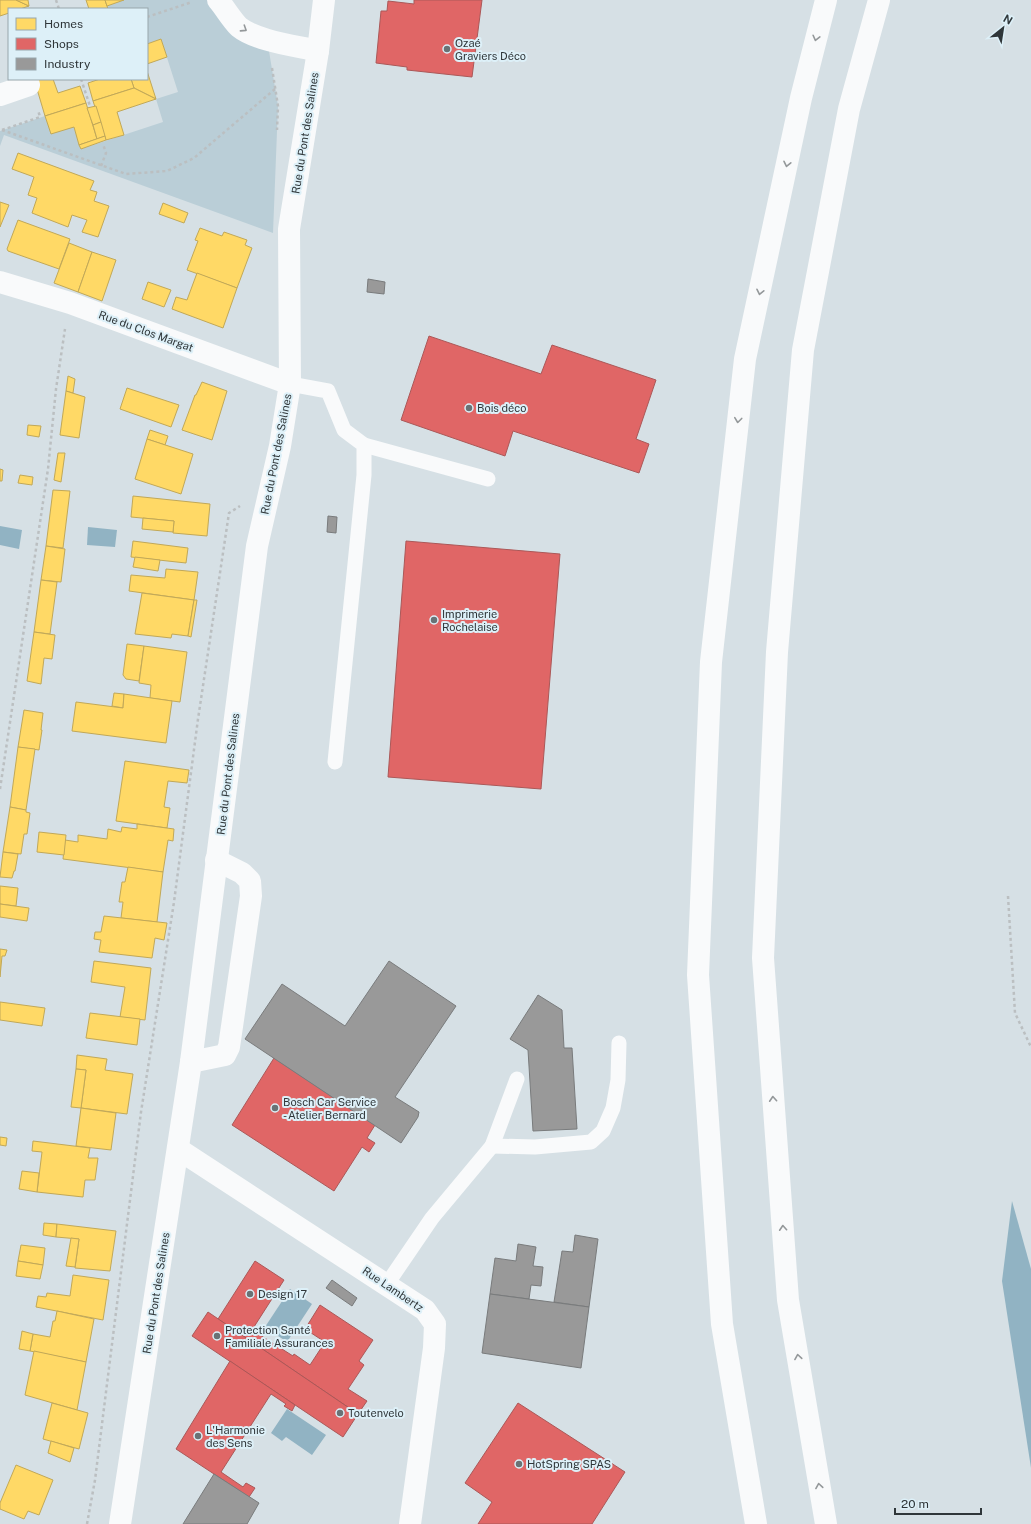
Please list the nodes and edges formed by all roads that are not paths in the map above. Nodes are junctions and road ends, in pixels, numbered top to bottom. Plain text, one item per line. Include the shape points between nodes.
1 (218, 0) edge
2 (324, 0) edge
3 (826, 0) edge
4 (880, 0) edge
5 (318, 51) junction
6 (29, 85) dead end
7 (0, 95) edge
8 (0, 282) edge
9 (290, 384) junction
10 (364, 445) junction
11 (488, 479) dead end
12 (335, 762) dead end
13 (216, 860) junction
14 (619, 1043) dead end
15 (191, 1062) junction
16 (517, 1079) dead end
17 (492, 1146) junction
18 (178, 1149) junction
19 (387, 1284) junction
20 (120, 1524) edge
21 (410, 1524) edge
22 (756, 1524) edge
23 (826, 1524) edge

1 -> 5 main road via 240,27 253,34
2 - 5 main road, Rue du Pont des Salines
3 -> 22 main road via 801,98 745,359 711,662 698,975 722,1324
23 -> 4 main road via 788,1300 763,958 777,652 803,350 849,109
5 - 9 main road, Rue du Pont des Salines via 289,229
6 - 7 main road
8 - 9 main road, Rue du Clos Margat via 70,303
9 - 10 lane via 328,391 344,430
9 - 13 main road, Rue du Pont des Salines via 280,446 257,546
10 - 11 lane
10 - 12 lane via 364,475
13 - 15 main road, Rue du Pont des Salines
13 - 15 main road via 242,873 250,881 251,896 230,1047 225,1055
14 - 17 lane via 618,1080 613,1108 603,1131 591,1142 535,1147
15 - 18 main road, Rue du Pont des Salines
16 - 17 lane
17 - 19 lane via 432,1218
18 - 19 main road, Rue Lambertz
18 - 20 main road, Rue du Pont des Salines
19 - 21 main road, Rue Lambertz via 425,1310 435,1324

